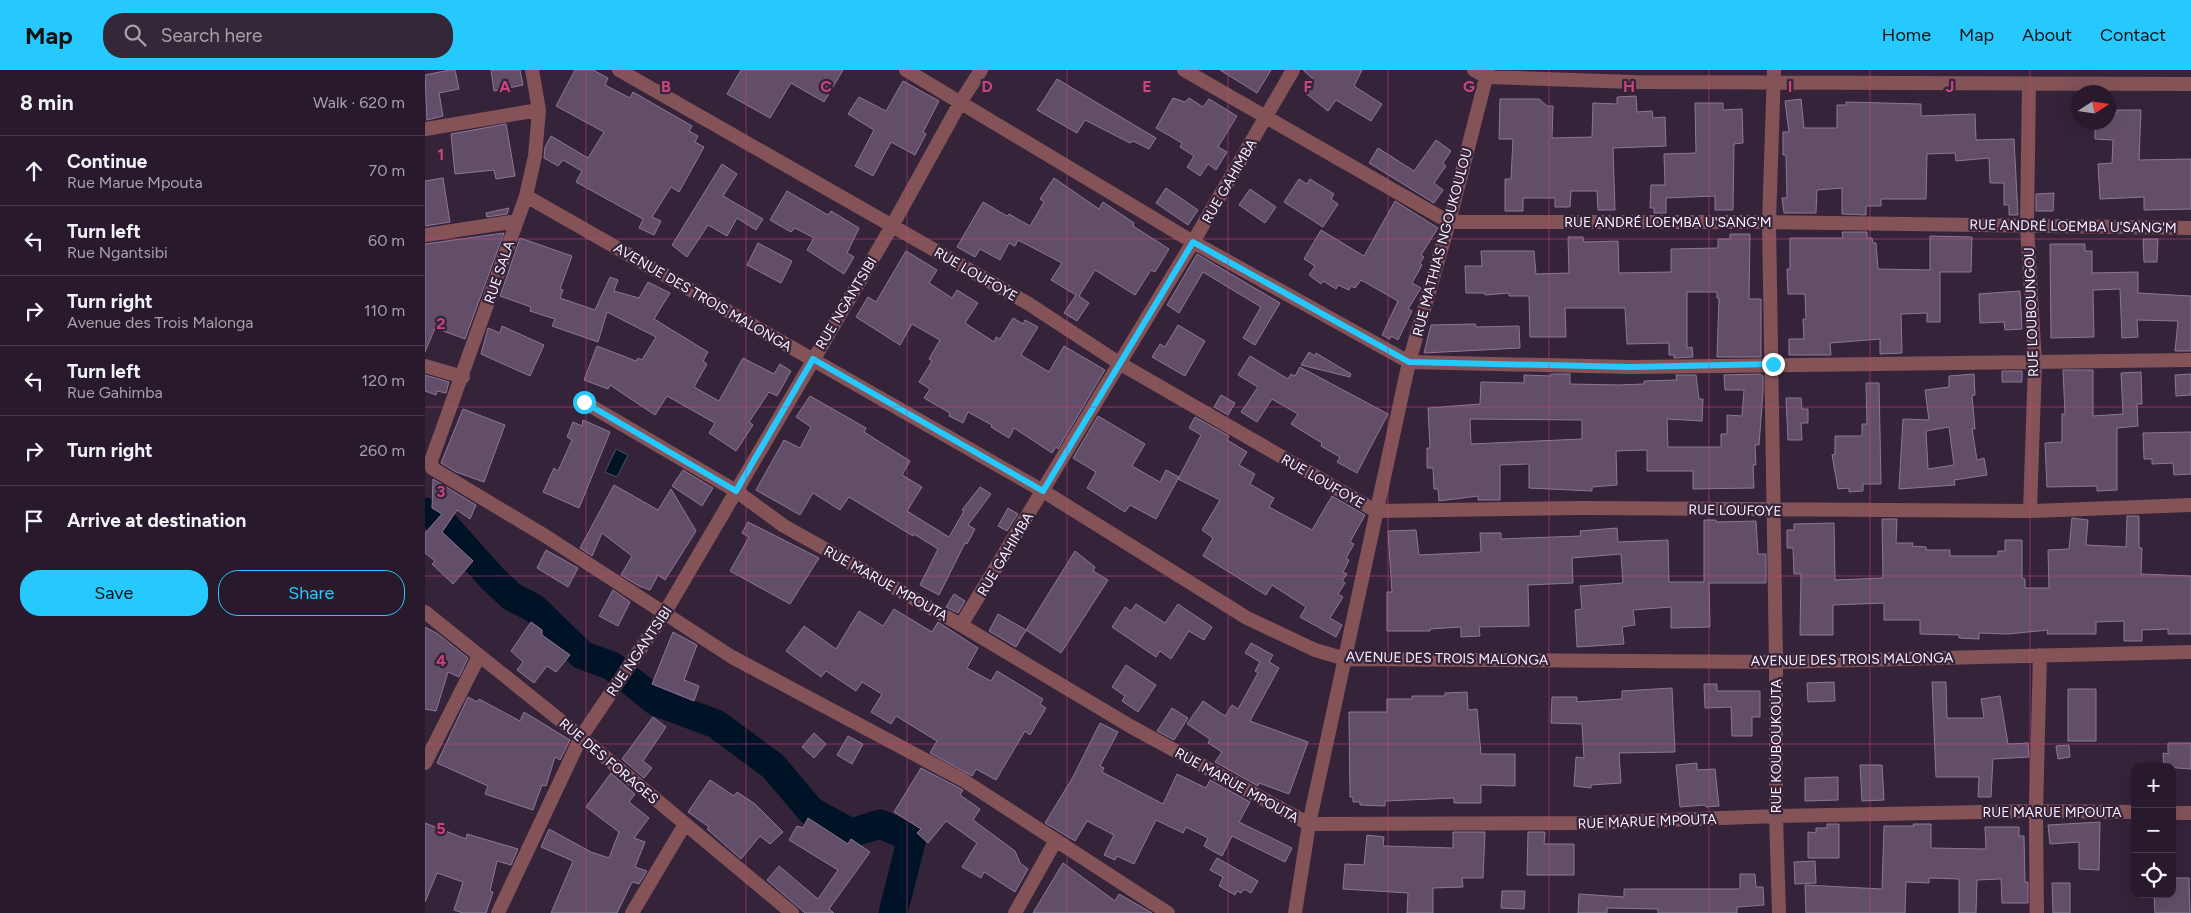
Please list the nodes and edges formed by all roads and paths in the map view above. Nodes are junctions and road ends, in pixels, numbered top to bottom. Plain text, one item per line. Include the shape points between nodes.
1 (532, 70) edge
2 (619, 70) edge
3 (906, 70) edge
4 (981, 70) edge
5 (1185, 70) edge
6 (1293, 70) edge
7 (1474, 70) edge
8 (1488, 73) edge
9 (1774, 76) edge
10 (2190, 82) edge
11 (2029, 84) junction
12 (960, 103) junction
13 (539, 110) junction
14 (1266, 118) junction
15 (425, 129) edge
16 (525, 196) junction
17 (517, 221) junction
18 (1449, 222) junction
19 (1769, 222) junction
20 (892, 226) junction
21 (2027, 226) junction
22 (2191, 228) edge
23 (425, 235) edge
24 (1193, 242) junction
25 (813, 359) junction
26 (2191, 360) edge
27 (1409, 362) junction
28 (1119, 363) junction
29 (2035, 363) junction
30 (1773, 364) junction
31 (425, 366) edge
32 (463, 377) junction
33 (584, 402) dead end
34 (736, 491) junction
35 (1043, 491) junction
36 (2191, 505) edge
37 (1773, 510) junction
38 (2030, 510) junction
39 (1376, 511) junction
40 (425, 612) edge
41 (664, 614) junction
42 (961, 626) junction
43 (2191, 652) edge
44 (2040, 655) junction
45 (479, 656) junction
46 (1345, 659) junction
47 (1776, 662) junction
48 (581, 737) junction
49 (425, 763) edge
50 (2035, 811) junction
51 (2131, 812) edge
52 (2176, 813) edge
53 (2191, 813) edge
54 (1776, 816) junction
55 (685, 824) junction
56 (1309, 824) junction
57 (1056, 840) junction
58 (786, 911) edge
59 (498, 913) edge
60 (632, 913) edge
61 (1015, 913) edge
62 (1168, 913) edge
63 (1295, 913) edge
64 (1779, 913) edge
65 (2037, 913) edge

1 - 13 street, RUE SALA
2 - 20 street, RUE LOUFOYE
3 - 12 street
4 - 12 street, RUE NGANTSIBI
5 - 14 street, RUE ANDRÉ LOEMBA U'SANG'M
6 - 14 street, RUE GAHIMBA
7 - 8 street
8 - 9 street via 1632,82
8 - 18 street, RUE MATHIAS NGOUKOULOU
9 - 11 street
9 - 19 street, RUE KOUBOUKOUTA
10 - 11 street
11 - 21 street, RUE LOUBOUNGOU
12 - 20 street, RUE NGANTSIBI
12 - 24 street
13 - 15 street
13 - 16 street, RUE SALA via 535,156
14 - 18 street, RUE ANDRÉ LOEMBA U'SANG'M
14 - 24 street, RUE GAHIMBA
16 - 17 street, RUE SALA
16 - 25 street, AVENUE DES TROIS MALONGA
17 - 23 street
17 - 32 street, RUE SALA
18 - 19 street, RUE ANDRÉ LOEMBA U'SANG'M
18 - 27 street, RUE MATHIAS NGOUKOULOU
19 - 21 street, RUE ANDRÉ LOEMBA U'SANG'M
19 - 30 street, RUE KOUBOUKOUTA
20 - 25 street, RUE NGANTSIBI
20 - 28 street, RUE LOUFOYE via 1029,304
21 - 22 street, RUE ANDRÉ LOEMBA U'SANG'M
21 - 29 street, RUE LOUBOUNGOU
24 - 27 street
24 - 28 street, RUE GAHIMBA
25 - 34 street, RUE NGANTSIBI
25 - 35 street, AVENUE DES TROIS MALONGA
26 - 29 street
27 - 30 street via 1631,367
27 - 39 street, RUE MATHIAS NGOUKOULOU
28 - 35 street, RUE GAHIMBA
28 - 39 street, RUE LOUFOYE
29 - 30 street
29 - 38 street, RUE LOUBOUNGOU
30 - 37 street, RUE KOUBOUKOUTA
31 - 32 street
32 - 41 street, RUE SALA via 431,462 432,468 547,537
33 - 34 street, RUE MARUE MPOUTA
34 - 41 street, RUE NGANTSIBI
34 - 42 street, RUE MARUE MPOUTA via 784,526
35 - 42 street, RUE GAHIMBA
35 - 46 street, AVENUE DES TROIS MALONGA via 1247,618 1315,650
36 - 38 street, RUE LOUFOYE
37 - 38 street, RUE LOUFOYE
37 - 39 street, RUE LOUFOYE
37 - 47 street, RUE KOUBOUKOUTA
39 - 46 street, RUE MATHIAS NGOUKOULOU
40 - 45 street, RUE DES FORAGES
41 - 48 street, RUE NGANTSIBI
41 - 57 street via 732,657 963,780
42 - 56 street, RUE MARUE MPOUTA via 1131,726
43 - 44 street, AVENUE DES TROIS MALONGA
44 - 47 street, AVENUE DES TROIS MALONGA
44 - 50 street
45 - 48 street, RUE DES FORAGES
45 - 49 street
46 - 47 street, AVENUE DES TROIS MALONGA
46 - 56 street, RUE MATHIAS NGOUKOULOU
47 - 54 street, RUE KOUBOUKOUTA
48 - 55 street, RUE DES FORAGES
48 - 59 street, RUE NGANTSIBI
50 - 51 street, RUE MARUE MPOUTA
50 - 54 street, RUE MARUE MPOUTA
50 - 65 street
52 - 53 street
54 - 56 street, RUE MARUE MPOUTA via 1589,823
54 - 64 street, RUE KOUBOUKOUTA
55 - 58 street, RUE DES FORAGES
55 - 60 street
56 - 63 street, RUE MATHIAS NGOUKOULOU
57 - 61 street
57 - 62 street

